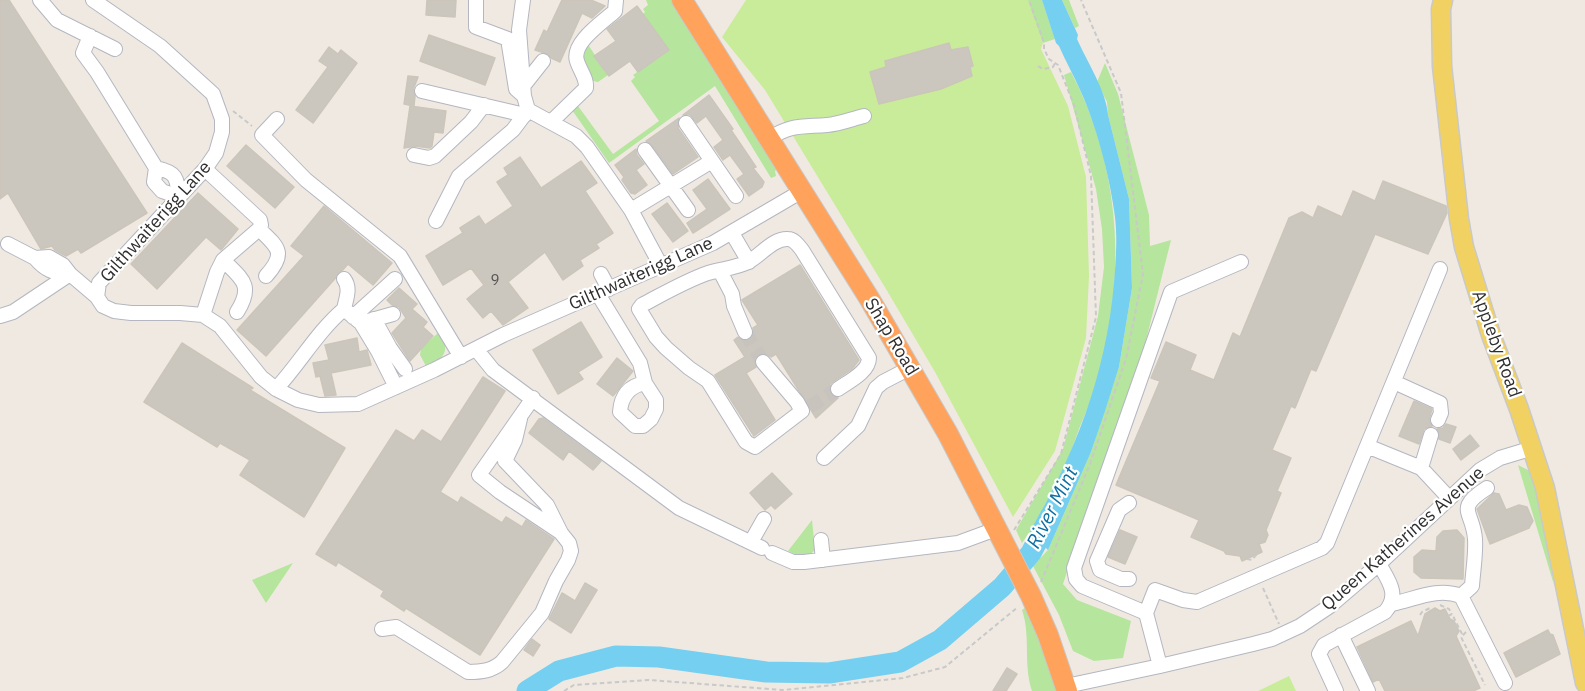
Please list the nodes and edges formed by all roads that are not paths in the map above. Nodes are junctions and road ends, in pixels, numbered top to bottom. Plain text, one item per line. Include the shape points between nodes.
1 (40, 0) edge
2 (93, 0) edge
3 (476, 0) edge
4 (523, 0) edge
5 (616, 0) edge
6 (682, 0) edge
7 (1443, 0) edge
8 (90, 36) junction
9 (116, 49) dead end
10 (543, 61) dead end
11 (422, 91) dead end
12 (524, 91) junction
13 (484, 105) junction
14 (527, 112) junction
15 (864, 116) dead end
16 (277, 119) dead end
17 (551, 122) junction
18 (686, 123) dead end
19 (769, 139) junction
20 (645, 150) dead end
21 (414, 155) dead end
22 (712, 161) junction
23 (205, 169) junction
24 (672, 186) junction
25 (802, 191) junction
26 (736, 196) dead end
27 (179, 197) junction
28 (631, 210) junction
29 (688, 210) dead end
30 (436, 221) dead end
31 (259, 229) junction
32 (732, 233) junction
33 (8, 244) dead end
34 (223, 260) junction
35 (749, 262) junction
36 (1241, 262) dead end
37 (662, 266) junction
38 (1440, 269) dead end
39 (720, 272) junction
40 (69, 274) junction
41 (601, 274) dead end
42 (266, 276) dead end
43 (344, 279) dead end
44 (395, 279) dead end
45 (603, 292) junction
46 (97, 297) junction
47 (237, 312) dead end
48 (393, 314) dead end
49 (202, 315) junction
50 (4, 316) edge
51 (358, 317) junction
52 (745, 332) tunnel mouth
53 (476, 349) junction
54 (461, 357) junction
55 (763, 362) tunnel mouth
56 (910, 368) junction
57 (405, 369) dead end
58 (1394, 382) junction
59 (645, 383) dead end
60 (396, 387) junction
61 (276, 388) junction
62 (838, 389) tunnel mouth
63 (533, 398) junction
64 (520, 418) junction
65 (1438, 420) dead end
66 (1431, 435) dead end
67 (1367, 446) junction
68 (1533, 448) junction
69 (824, 458) dead end
70 (1421, 468) junction
71 (1487, 488) dead end
72 (1449, 498) junction
73 (1129, 503) dead end
74 (764, 519) dead end
75 (996, 529) junction
76 (561, 533) junction
77 (821, 540) dead end
78 (762, 548) junction
79 (823, 560) junction
80 (1379, 564) junction
81 (1130, 579) dead end
82 (1464, 601) junction
83 (1392, 604) junction
84 (1146, 613) junction
85 (382, 629) dead end
86 (1341, 635) junction
87 (1160, 666) junction
88 (1505, 683) dead end
89 (1585, 683) edge
90 (1066, 689) edge
91 (1336, 691) edge
92 (1368, 691) edge

1 - 8 street via 57,20
2 - 23 street, Gilthwaiterigg Lane via 160,46 213,93 222,132 216,153
3 - 12 street via 476,27 508,39 516,89
4 - 12 street via 519,30
5 - 17 street via 615,11 578,48 576,57 586,88
6 - 19 highway, Shap Road
7 - 68 main road, Appleby Road via 1442,66 1464,247 1491,335
8 - 9 street
8 - 27 street via 83,53 156,168 154,182 162,191
10 - 12 street
11 - 13 street
12 - 14 street
13 - 14 street
13 - 21 street via 435,156
14 - 17 street
14 - 30 street via 513,130 459,176
15 - 19 street via 828,125 795,126
16 - 54 street via 262,135 306,180 399,256
17 - 28 street via 587,147
18 - 22 street
19 - 25 highway, Shap Road
20 - 24 street
22 - 24 street
22 - 26 street
23 - 27 street, Gilthwaiterigg Lane
23 - 31 street via 260,220
24 - 28 street
24 - 29 street
25 - 32 street, Gilthwaiterigg Lane
25 - 56 highway, Shap Road
27 - 46 street, Gilthwaiterigg Lane via 99,283
28 - 37 street
31 - 34 street
31 - 42 street via 279,254
32 - 35 street
32 - 37 street, Gilthwaiterigg Lane
33 - 40 street via 55,274
34 - 47 street via 244,282 247,292
34 - 49 street
35 - 39 street
35 - 62 street via 778,241 788,239 802,250 868,358 865,369
36 - 84 street via 1171,292 1074,568 1082,586
37 - 45 street, Gilthwaiterigg Lane
38 - 58 street
39 - 52 street
39 - 55 street via 711,272 639,309 666,348 708,381 747,442 755,447 805,409
40 - 46 street
40 - 50 street
41 - 45 street
43 - 51 street
44 - 51 street
45 - 53 street, Gilthwaiterigg Lane via 554,306
45 - 59 street via 642,366
46 - 49 street, Gilthwaiterigg Lane via 103,306 114,311
48 - 51 street
49 - 61 street, Gilthwaiterigg Lane via 220,326 261,377
51 - 57 street
51 - 60 street
51 - 61 street via 332,319
53 - 54 street, Gilthwaiterigg Lane
53 - 63 street via 493,370
54 - 60 street, Gilthwaiterigg Lane
56 - 69 street via 876,388 858,426
56 - 75 highway, Shap Road
58 - 65 street via 1440,403
58 - 67 street
60 - 61 street, Gilthwaiterigg Lane via 362,403 340,405 298,400
63 - 64 street
63 - 78 street via 679,508
64 - 76 street via 505,461 547,505
64 - 76 street via 479,475
66 - 70 street
67 - 70 street
67 - 84 street via 1322,548 1197,602 1155,590
68 - 72 street, Queen Katherines Avenue via 1491,463
68 - 89 main road, Appleby Road
70 - 72 street
71 - 82 street via 1468,504 1475,546 1472,586
72 - 80 street, Queen Katherines Avenue
73 - 81 street via 1119,510 1097,561 1100,570
74 - 78 street
75 - 79 street via 958,543
75 - 90 highway, Shap Road via 1048,634
76 - 85 street via 569,543 570,556 552,594 535,623 495,668 468,672 396,627
77 - 79 street
78 - 79 street via 792,562
80 - 83 street via 1393,595
80 - 87 street, Queen Katherines Avenue via 1330,606 1283,634
82 - 83 street via 1453,593 1435,592
82 - 88 street
83 - 86 street via 1385,612
84 - 87 street
86 - 91 street via 1324,645 1319,654
86 - 92 street
87 - 90 street, Queen Katherines Avenue

